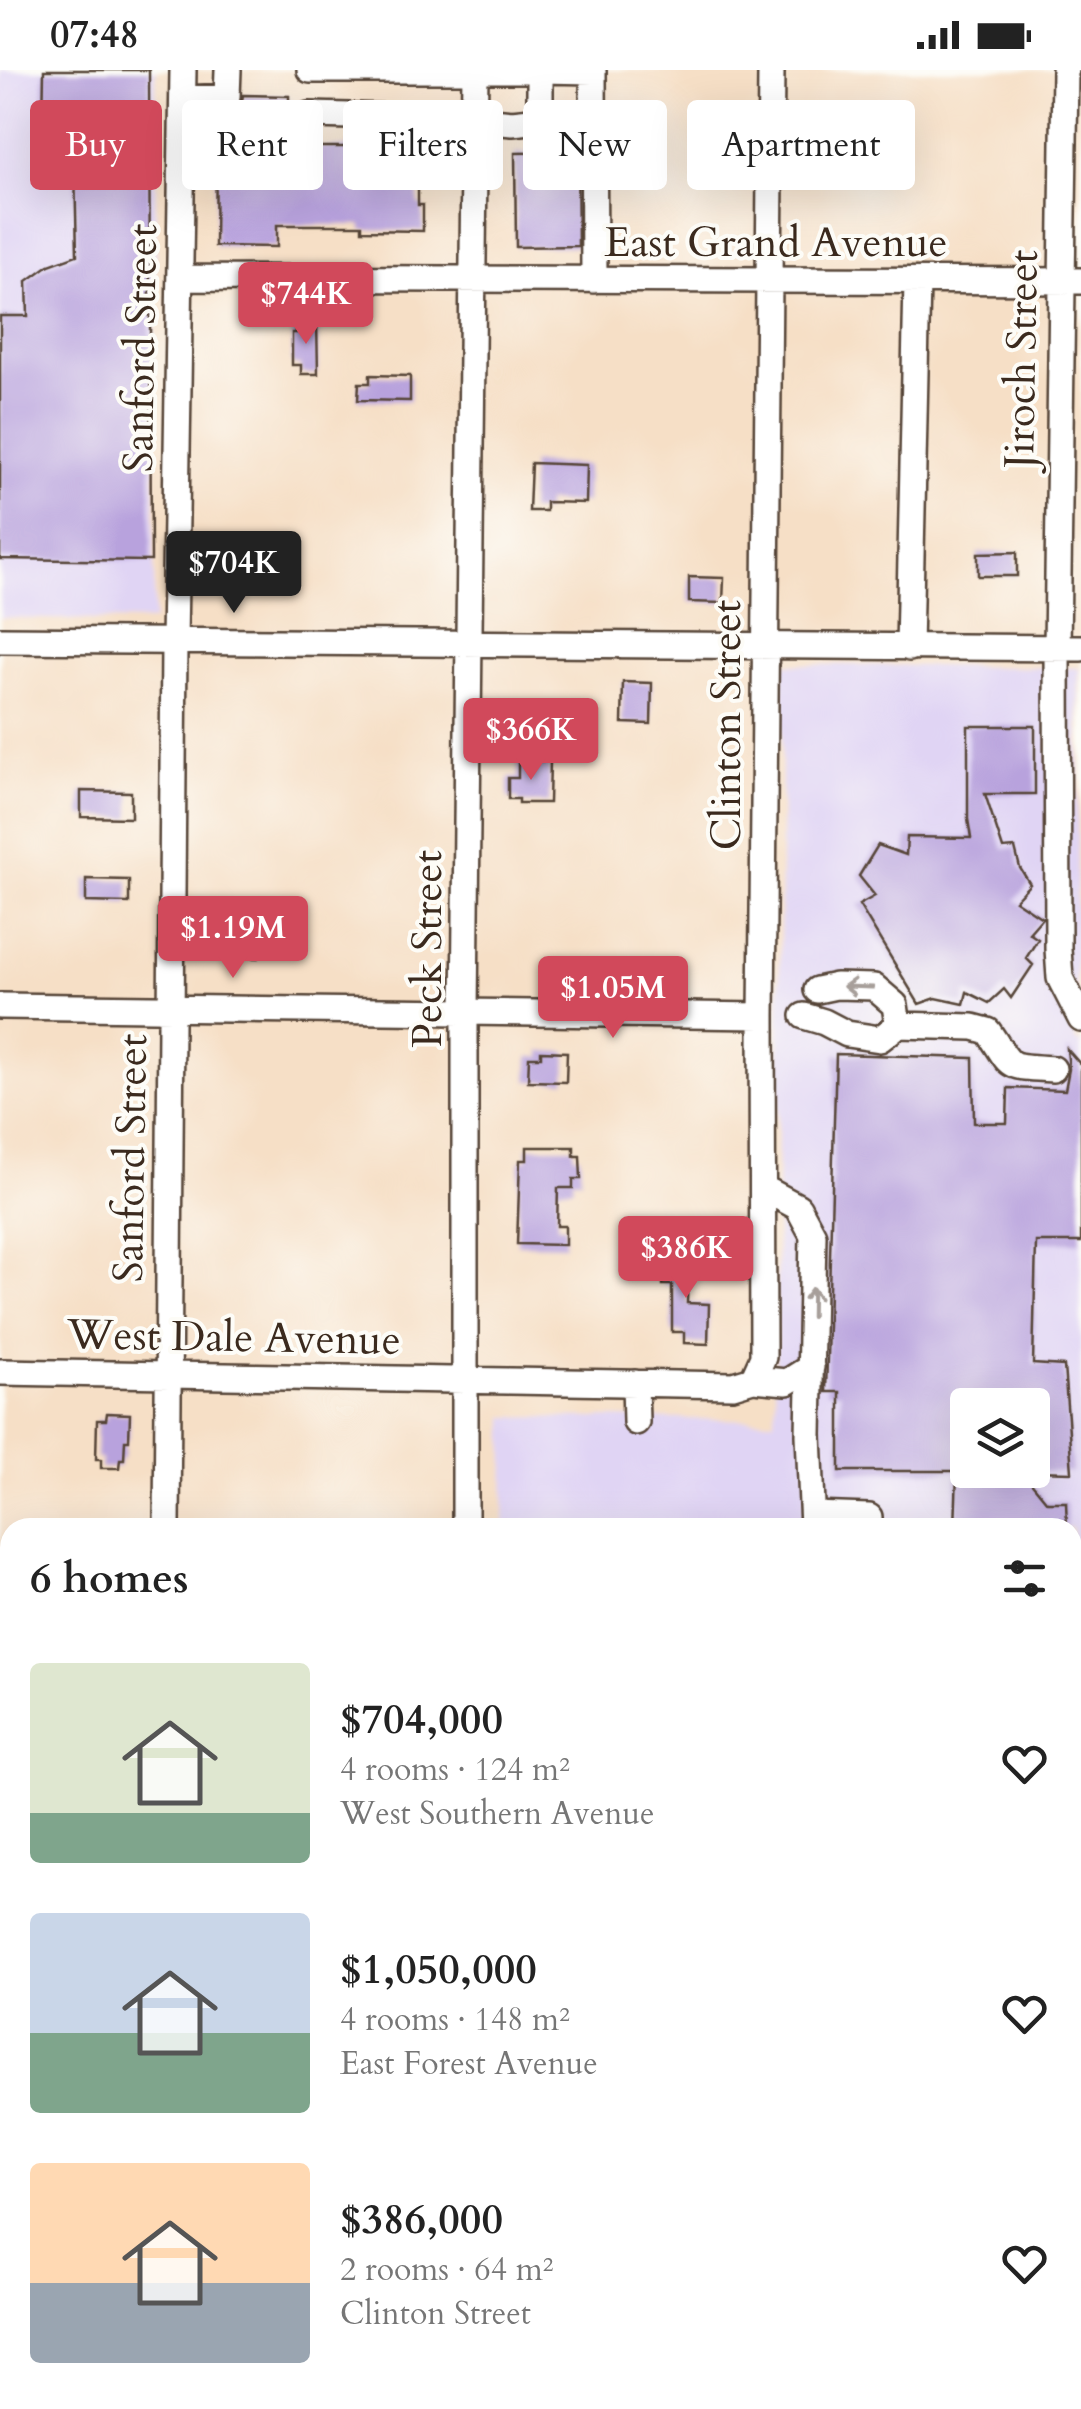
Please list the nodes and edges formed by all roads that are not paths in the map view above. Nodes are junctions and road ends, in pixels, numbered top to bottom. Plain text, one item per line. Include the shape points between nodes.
1 (183, 70) edge
2 (228, 70) edge
3 (310, 70) edge
4 (540, 70) edge
5 (772, 70) edge
6 (1064, 70) edge
7 (475, 71) edge
8 (182, 99) junction
9 (474, 100) edge
10 (540, 100) edge
11 (593, 100) edge
12 (473, 190) edge
13 (593, 190) edge
14 (180, 278) junction
15 (472, 280) junction
16 (594, 280) junction
17 (768, 281) junction
18 (917, 281) junction
19 (1071, 281) edge
20 (0, 640) edge
21 (174, 643) junction
22 (468, 645) junction
23 (765, 647) junction
24 (908, 648) junction
25 (1069, 648) edge
26 (817, 990) dead end
27 (0, 1006) edge
28 (170, 1008) junction
29 (465, 1011) junction
30 (762, 1016) junction
31 (804, 1016) dead end
32 (1081, 1019) edge
33 (898, 1025) junction
34 (1052, 1069) dead end
35 (762, 1188) junction
36 (810, 1367) junction
37 (0, 1372) edge
38 (166, 1374) junction
39 (753, 1379) junction
40 (466, 1380) junction
41 (635, 1383) junction
42 (636, 1422) dead end
43 (167, 1518) edge
44 (464, 1518) edge
45 (813, 1518) edge

1 - 8 street, Sanford Street
2 - 8 street via 226,97
3 - 7 street
4 - 7 street
4 - 10 street
4 - 11 street via 593,70
5 - 17 street, Clinton Street
6 - 19 street, Jiroch Street
7 - 9 street, Peck Street
8 - 14 street, Sanford Street
12 - 15 street, Peck Street
13 - 16 street
14 - 15 street, East Grand Avenue
14 - 21 street, Sanford Street
15 - 16 street, East Grand Avenue
15 - 22 street, Peck Street
16 - 17 street, East Grand Avenue
17 - 18 street, East Grand Avenue
17 - 23 street, Clinton Street
18 - 19 street, East Grand Avenue
18 - 24 street
19 - 25 street, Jiroch Street
20 - 21 street
21 - 22 street
21 - 28 street, Sanford Street
22 - 23 street
22 - 29 street, Peck Street
23 - 24 street
23 - 30 street, Clinton Street
24 - 25 street
25 - 32 street, Jiroch Street via 1058,949 1060,978
33 -> 26 street via 895,1006 874,987
27 - 28 street
28 - 29 street
28 - 38 street, Sanford Street
29 - 30 street
29 - 40 street, Peck Street
30 - 35 street, Clinton Street
31 - 33 street via 880,1039
33 - 34 street via 988,1030 1002,1058 1015,1067
36 -> 35 street via 813,1235 798,1207
35 - 39 street, Clinton Street via 762,1357
36 - 39 street, West Dale Avenue via 788,1382
36 - 45 street
37 - 38 street, West Dale Avenue
38 - 40 street, West Dale Avenue
38 - 43 street, Sanford Street
39 - 41 street, West Dale Avenue via 733,1385
40 - 41 street, West Dale Avenue
40 - 44 street, Peck Street
41 - 42 street

